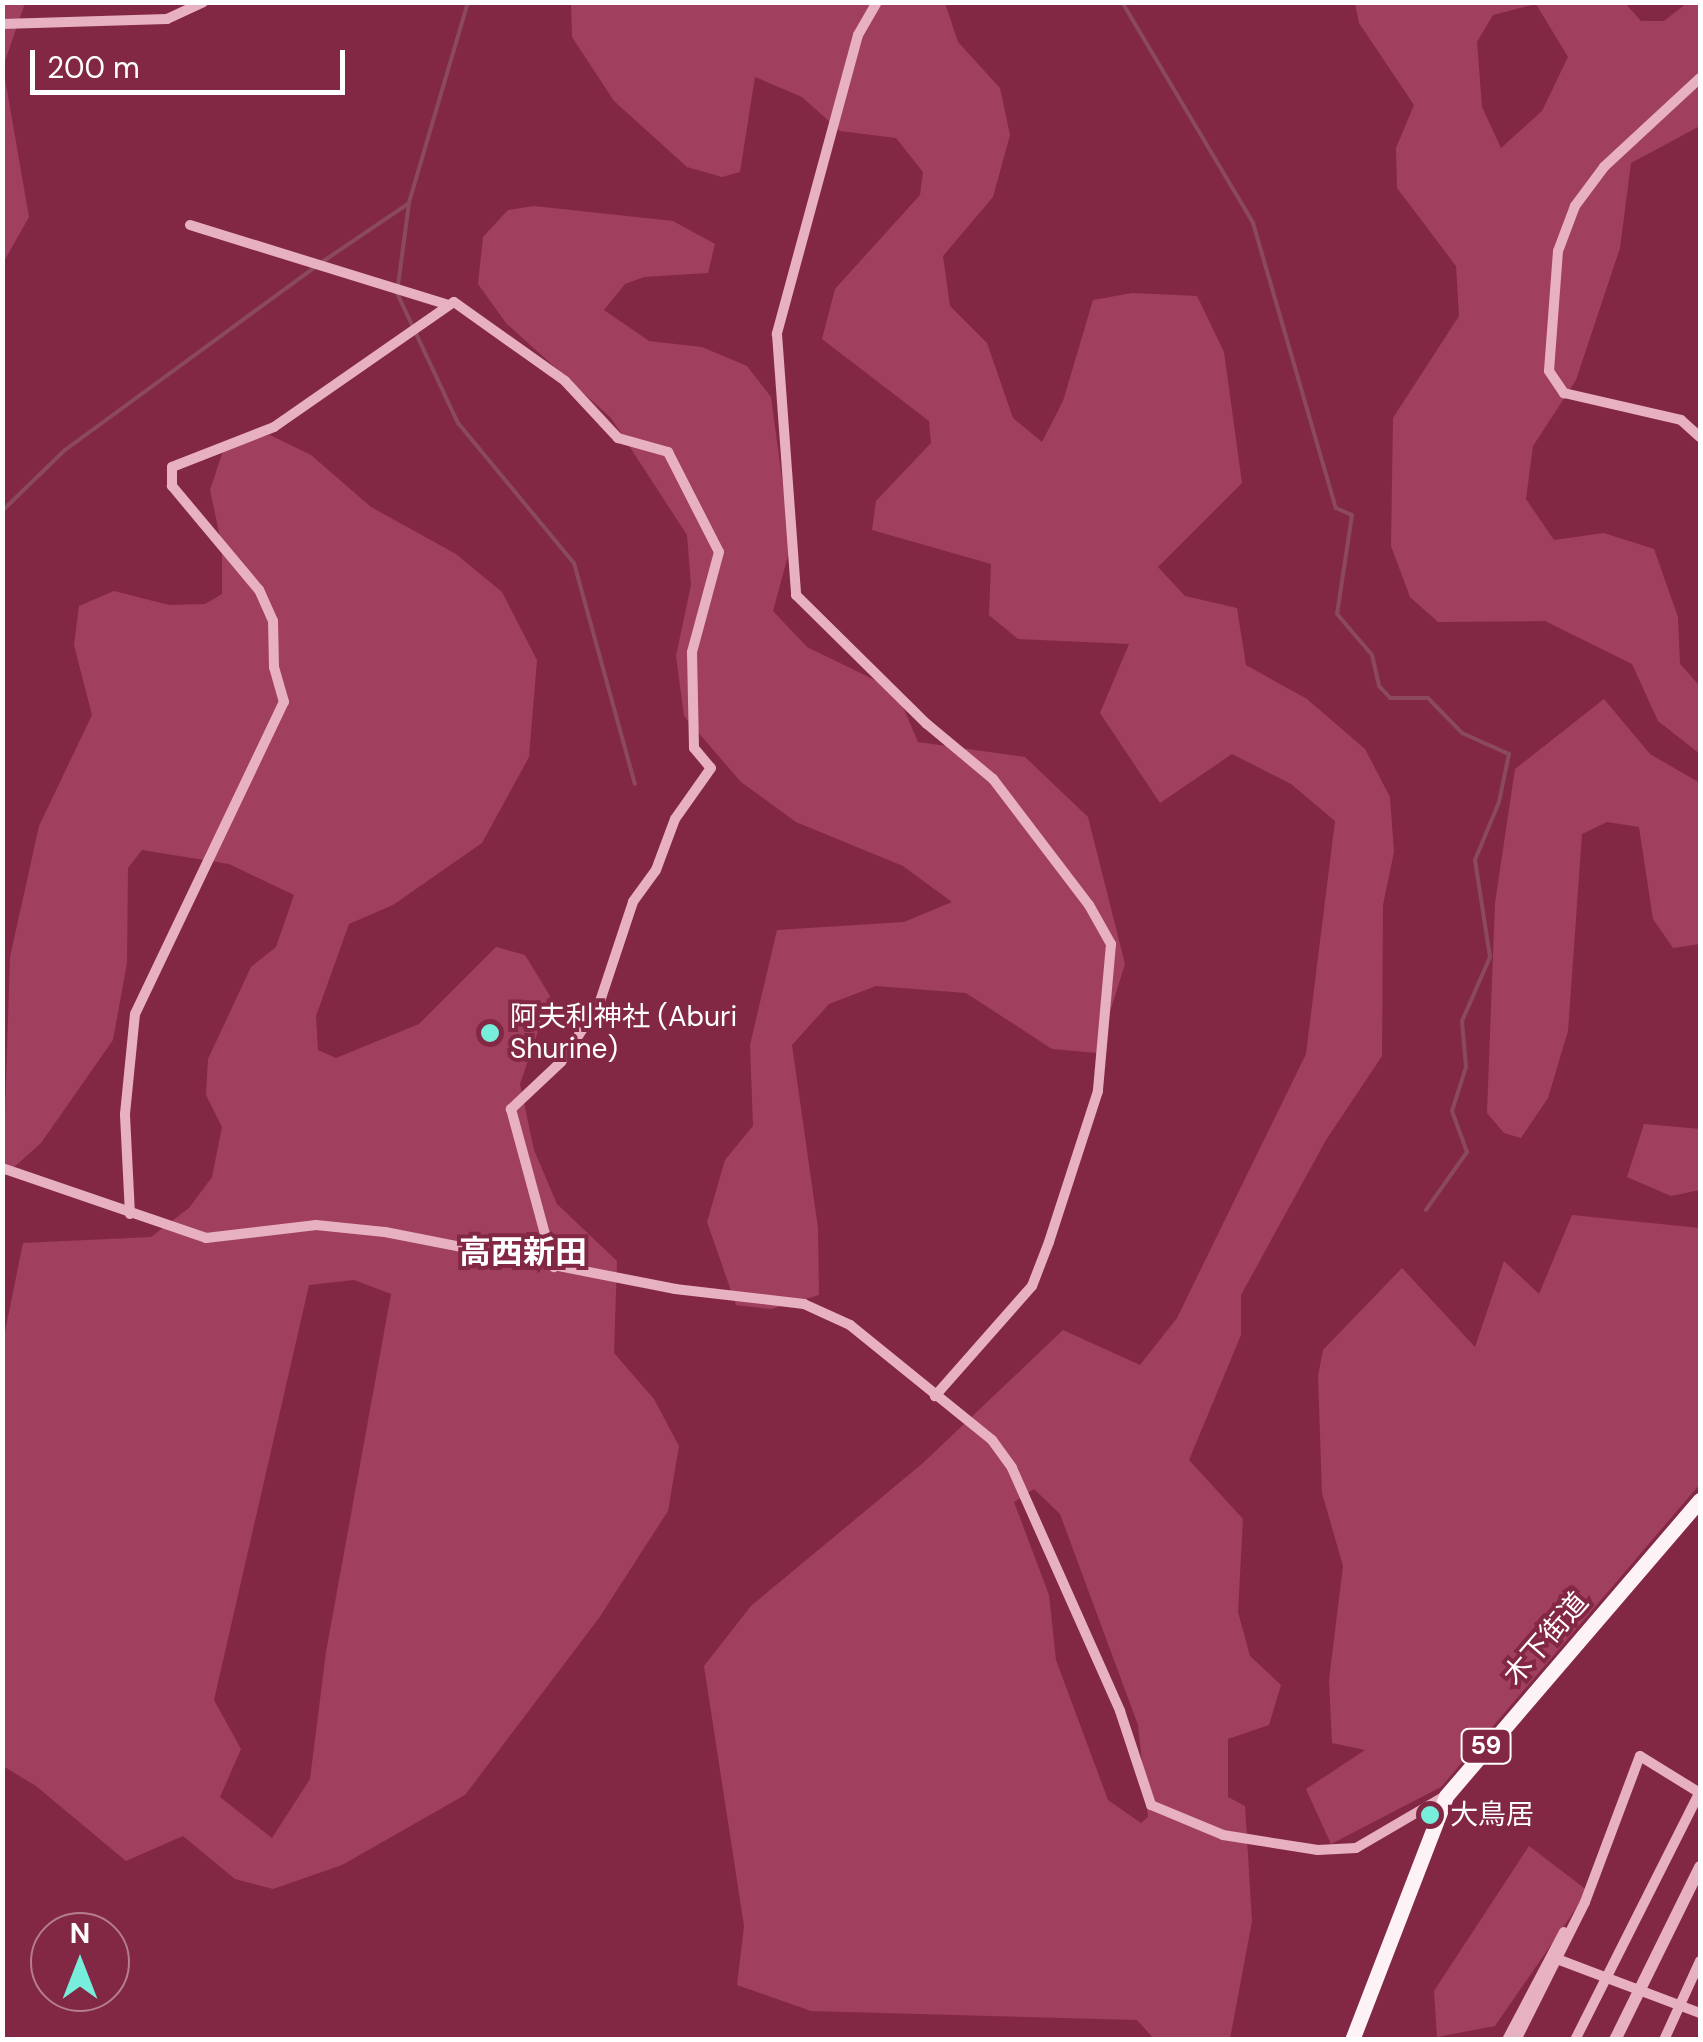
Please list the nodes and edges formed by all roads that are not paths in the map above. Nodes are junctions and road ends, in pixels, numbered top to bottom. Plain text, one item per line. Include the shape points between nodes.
1 (203, 2) edge
2 (877, 2) edge
3 (2, 24) edge
4 (1700, 78) edge
5 (190, 225) dead end
6 (448, 305) junction
7 (1700, 437) edge
8 (2, 1168) edge
9 (130, 1214) junction
10 (554, 1266) junction
11 (935, 1396) junction
12 (1698, 1509) edge
13 (1700, 1792) edge
14 (1446, 1796) junction
15 (1700, 1867) edge
16 (1580, 1914) junction
17 (1557, 1958) junction
18 (1700, 1961) edge
19 (1605, 1977) junction
20 (1638, 1990) junction
21 (1680, 2005) junction
22 (1700, 2013) edge
23 (1352, 2040) edge
24 (1507, 2040) edge
25 (1516, 2040) edge
26 (1574, 2040) edge
27 (1615, 2040) edge
28 (1664, 2040) edge

1 - 3 street via 168,19
2 - 11 street via 858,35 777,334 796,595 994,780 1090,905 1111,944 1098,1091 1032,1286
4 - 7 street via 1604,167 1576,206 1558,251 1550,371 1564,393 1681,420
5 - 6 street
6 - 9 street via 274,427 172,467 172,486 259,590 273,622 274,666 284,702 136,1014 126,1114
6 - 10 street via 460,303 506,333 528,358 565,381 618,438 668,452 719,552 692,652 694,748 711,768 675,819 656,870 632,902 594,1012 561,1062 511,1109
8 - 9 street
9 - 10 street via 206,1238 316,1224
10 - 11 street via 804,1304 850,1325
11 - 14 street via 992,1440 1012,1468 1120,1710 1151,1805 1223,1836 1318,1850 1356,1848
12 - 14 main road, 木下街道 / 59
13 - 16 street via 1640,1756
13 - 19 street
14 - 23 main road, 木下街道 / 59
15 - 20 street
16 - 17 street
16 - 24 street
17 - 19 street
17 - 25 street
18 - 21 street
19 - 20 street
19 - 26 street
20 - 21 street
20 - 27 street
21 - 22 street
21 - 28 street

